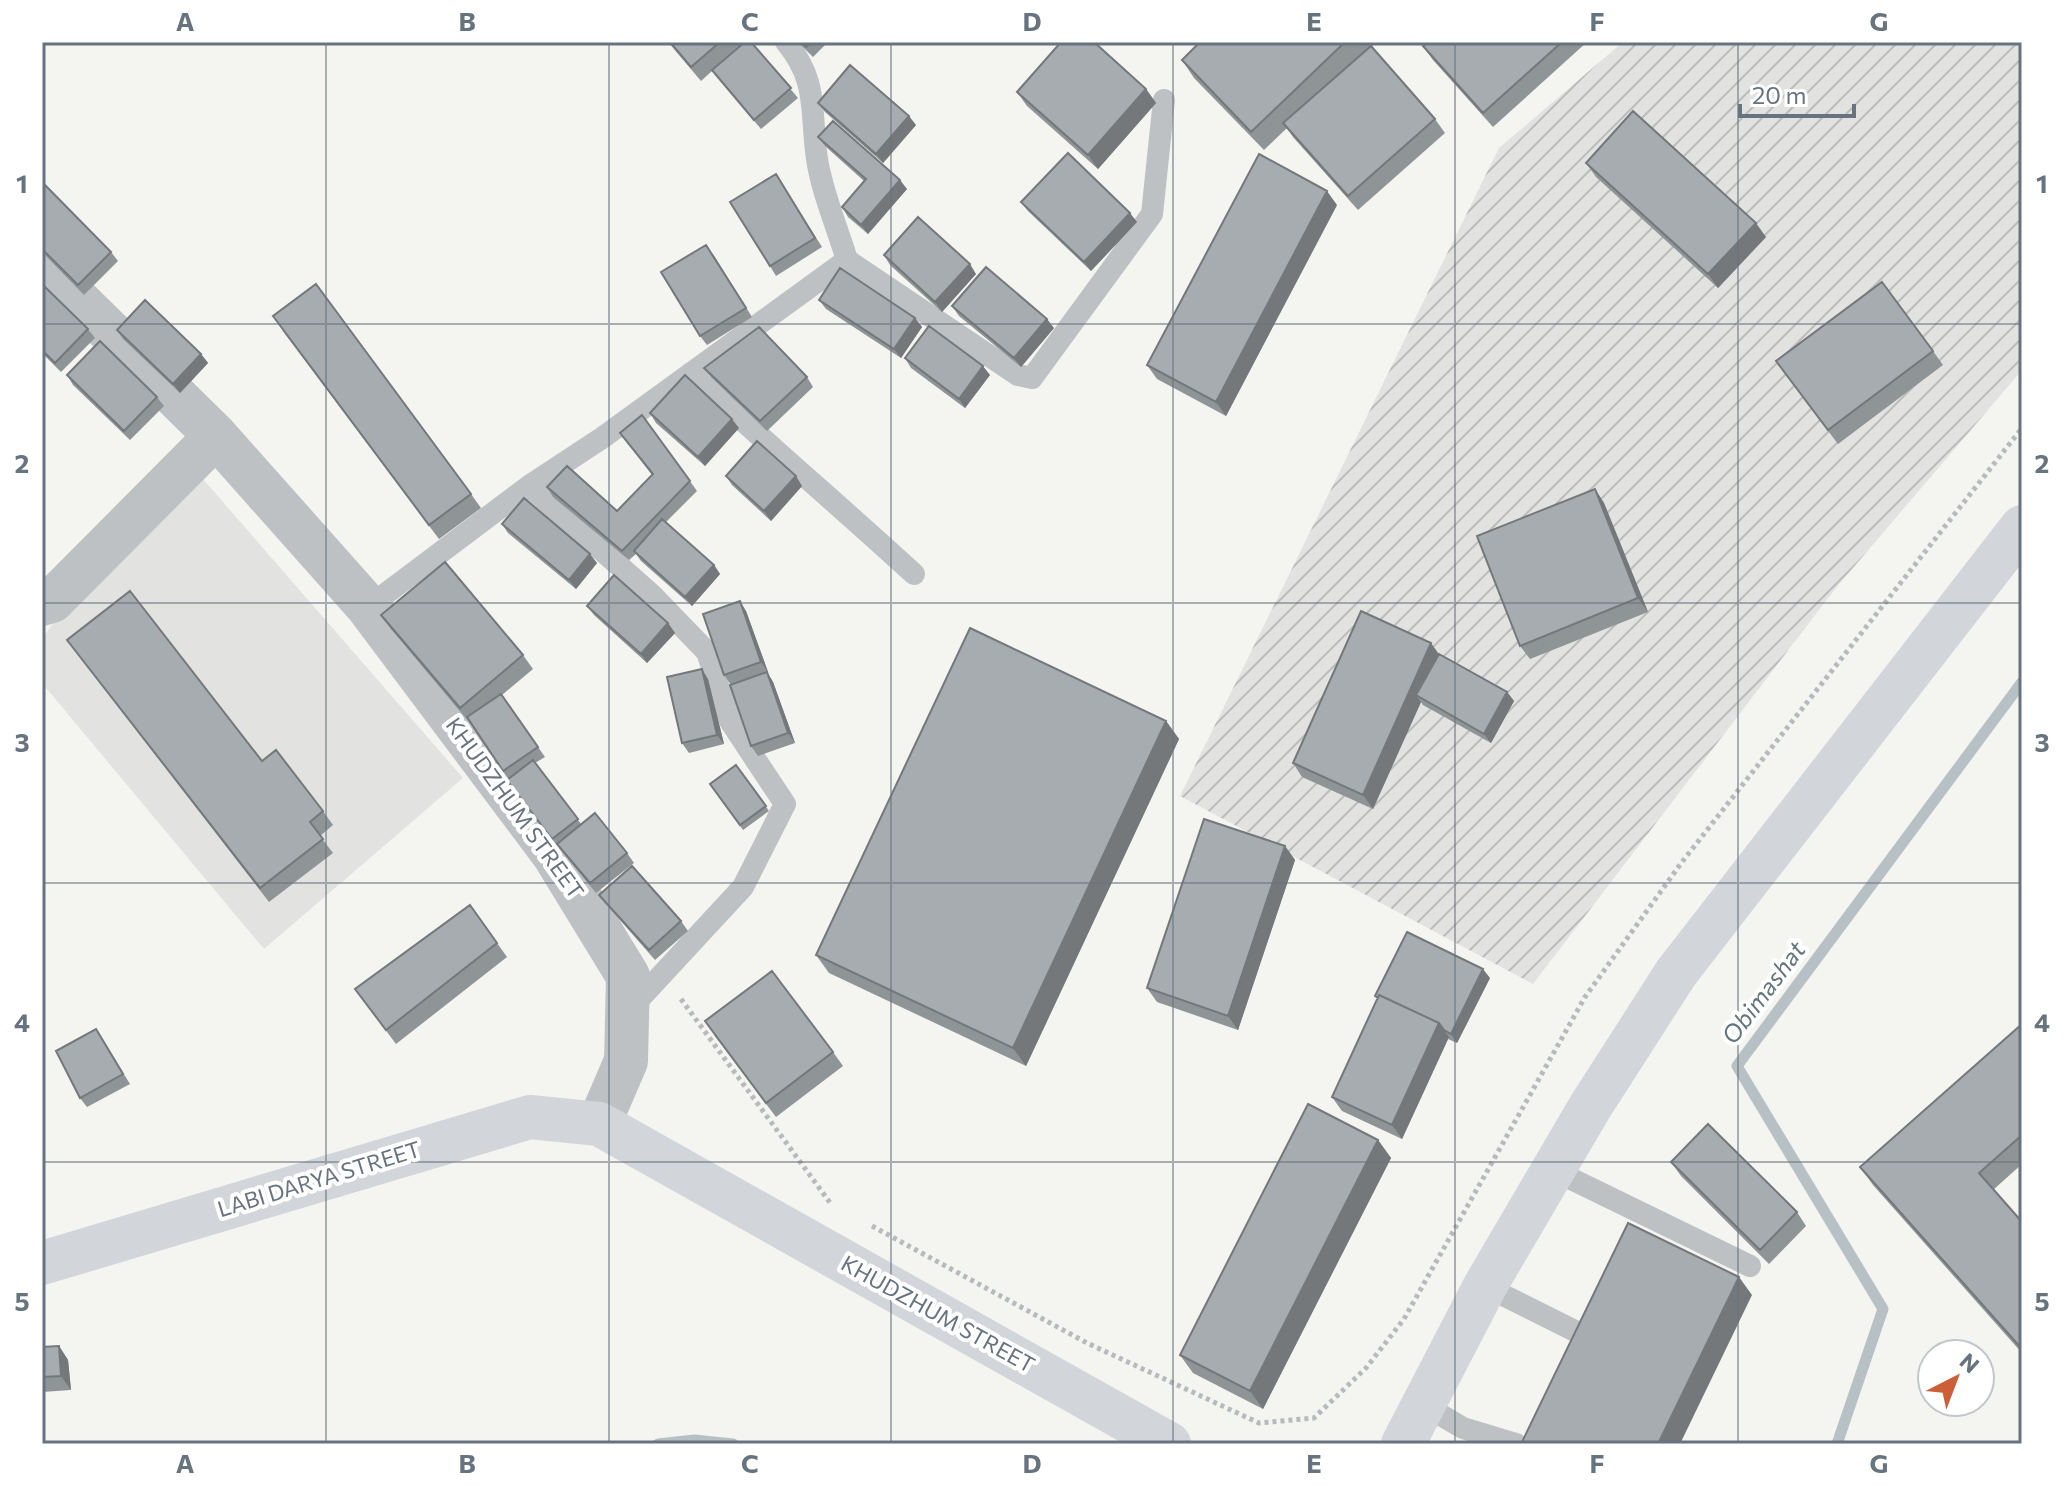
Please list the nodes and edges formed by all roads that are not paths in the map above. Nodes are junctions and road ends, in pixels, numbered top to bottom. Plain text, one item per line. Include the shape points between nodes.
1 (786, 42) edge
2 (1164, 100) dead end
3 (847, 260) junction
4 (42, 265) edge
5 (691, 373) junction
6 (216, 436) junction
7 (529, 486) junction
8 (2022, 527) edge
9 (914, 574) dead end
10 (42, 604) edge
11 (368, 607) junction
12 (629, 1011) junction
13 (599, 1124) junction
14 (1553, 1170) junction
15 (1697, 1242) junction
16 (42, 1263) edge
17 (1690, 1265) edge
18 (1750, 1266) edge
19 (1485, 1286) junction
20 (1593, 1340) edge
21 (1422, 1404) junction
22 (1169, 1444) edge
23 (1403, 1444) edge
24 (1516, 1444) edge

1 - 3 lane via 806,69 817,161
2 - 3 lane via 1152,214 1032,378 1018,375
3 - 5 lane
4 - 6 street, KHUDZHUM STREET
5 - 7 lane
5 - 9 lane
6 - 10 street via 52,601
6 - 11 street, KHUDZHUM STREET
7 - 11 lane
7 - 12 lane via 651,594 707,652 730,721 785,804 743,887
8 - 14 street via 1676,973
11 - 12 street, KHUDZHUM STREET via 554,855 628,976
12 - 13 street, KHUDZHUM STREET via 626,1061
13 - 16 street, LABI DARYA STREET via 530,1117
13 - 22 street, KHUDZHUM STREET
14 - 15 lane
14 - 19 street
15 - 17 lane
15 - 18 lane
19 - 20 lane
19 - 21 street
21 - 23 street
21 - 24 lane via 1463,1428

